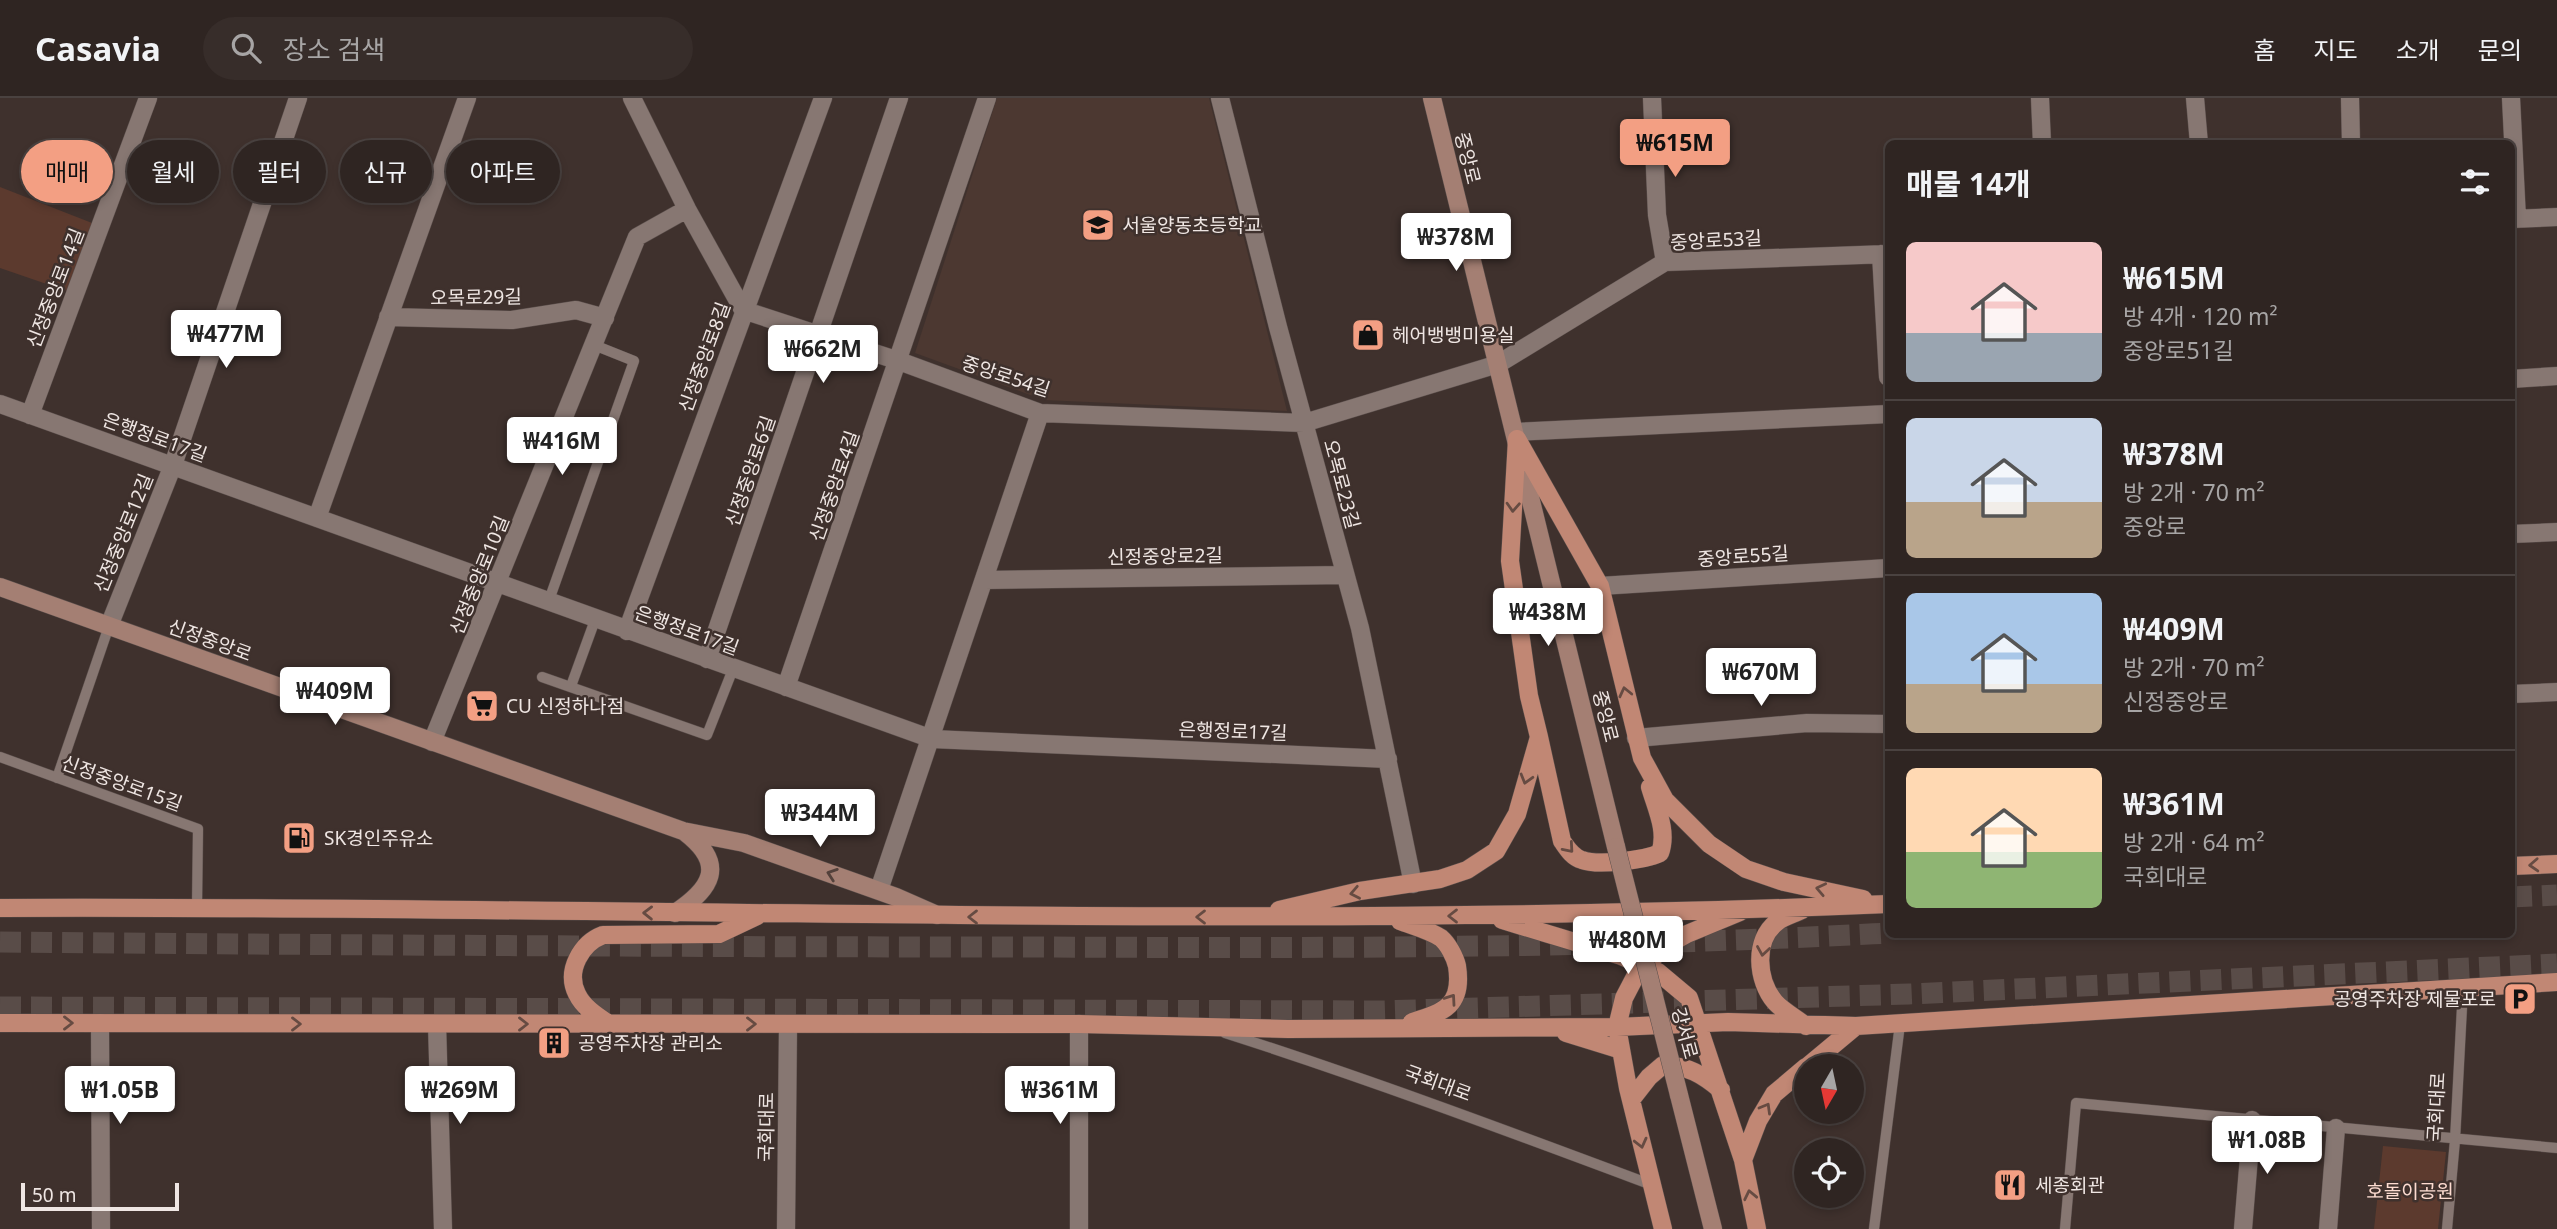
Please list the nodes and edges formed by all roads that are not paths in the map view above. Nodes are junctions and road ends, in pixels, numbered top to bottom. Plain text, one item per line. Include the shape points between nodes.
1 (148, 98) edge
2 (298, 98) edge
3 (467, 98) edge
4 (632, 98) edge
5 (823, 98) edge
6 (899, 98) edge
7 (987, 98) edge
8 (1220, 98) edge
9 (1432, 98) edge
10 (1652, 98) edge
11 (2040, 98) edge
12 (2195, 98) edge
13 (2350, 98) edge
14 (2511, 98) edge
15 (2042, 140) edge
16 (2199, 140) edge
17 (2351, 140) edge
18 (2512, 140) edge
19 (687, 209) junction
20 (2557, 217) edge
21 (2515, 219) edge
22 (1885, 254) edge
23 (1665, 262) junction
24 (743, 310) junction
25 (388, 317) junction
26 (605, 318) junction
27 (820, 335) junction
28 (594, 345) junction
29 (899, 361) junction
30 (1498, 364) junction
31 (2557, 376) edge
32 (2515, 379) edge
33 (0, 404) edge
34 (1040, 413) junction
35 (1885, 414) edge
36 (30, 415) junction
37 (1304, 423) junction
38 (1516, 435) junction
39 (173, 465) junction
40 (317, 519) junction
41 (2557, 532) edge
42 (2515, 534) edge
43 (1885, 568) edge
44 (1345, 575) junction
45 (985, 580) junction
46 (498, 585) junction
47 (0, 586) edge
48 (1600, 586) junction
49 (548, 603) junction
50 (595, 620) junction
51 (109, 626) junction
52 (627, 631) junction
53 (707, 659) junction
54 (733, 669) junction
55 (542, 677) dead end
56 (571, 687) junction
57 (786, 687) junction
58 (2557, 692) edge
59 (2515, 694) edge
60 (1885, 724) edge
61 (1539, 737) junction
62 (1636, 738) junction
63 (932, 739) junction
64 (432, 742) junction
65 (0, 757) edge
66 (1642, 758) junction
67 (1388, 759) junction
68 (57, 778) junction
69 (683, 831) junction
70 (1616, 848) joint
71 (2557, 864) edge
72 (2515, 866) edge
73 (1413, 884) junction
74 (879, 890) junction
75 (1885, 903) edge
76 (1885, 904) edge
77 (197, 907) junction
78 (1808, 907) junction
79 (0, 908) edge
80 (1750, 908) junction
81 (675, 913) junction
82 (760, 915) junction
83 (1485, 915) junction
84 (1386, 916) junction
85 (942, 917) junction
86 (1247, 917) junction
87 (1644, 966) junction
88 (2557, 982) edge
89 (2463, 988) junction
90 (0, 1023) edge
91 (100, 1023) junction
92 (437, 1024) junction
93 (609, 1024) junction
94 (788, 1024) junction
95 (1079, 1024) junction
96 (1699, 1024) junction
97 (1900, 1024) junction
98 (1806, 1026) junction
99 (1856, 1026) junction
100 (1208, 1027) junction
101 (1545, 1027) junction
102 (1617, 1027) junction
103 (1392, 1028) junction
104 (1621, 1050) junction
105 (1822, 1054) edge
106 (1794, 1077) edge
107 (1721, 1090) junction
108 (1631, 1100) junction
109 (2252, 1120) junction
110 (2336, 1128) junction
111 (2455, 1140) junction
112 (2557, 1148) edge
113 (1743, 1160) junction
114 (1651, 1185) junction
115 (101, 1229) edge
116 (443, 1229) edge
117 (786, 1229) edge
118 (1079, 1229) edge
119 (1664, 1229) edge
120 (1713, 1229) edge
121 (1758, 1229) edge
122 (1874, 1229) edge
123 (2064, 1229) edge
124 (2243, 1229) edge
125 (2328, 1229) edge
126 (2447, 1229) edge

1 - 36 street, 신정중앙로14길
2 - 39 street, 신정중앙로12길
3 - 25 street
4 - 19 street
5 - 24 street, 신정중앙로8길
6 - 27 street, 신정중앙로6길
7 - 29 street, 신정중앙로4길
8 - 37 street, 오목로23길
9 - 30 main road, 중앙로
10 - 23 street via 1657,215
11 - 15 street
12 - 16 street
13 - 17 street
14 - 18 street
19 - 24 street
19 - 26 street, 신정중앙로10길 via 638,237
20 - 21 street
22 - 23 street, 중앙로53길
23 - 30 street, 중앙로53길
24 - 27 street, 중앙로54길
24 - 52 street, 신정중앙로8길
25 - 26 street, 오목로29길 via 512,320 576,310
25 - 40 street
26 - 28 street, 신정중앙로10길
27 - 29 street, 중앙로54길
27 - 53 street, 신정중앙로6길
28 - 46 street, 신정중앙로10길
28 - 49 lane via 634,361
29 - 34 street, 중앙로54길
29 - 57 street, 신정중앙로4길
30 - 37 street, 중앙로54길
30 - 38 main road, 중앙로
31 - 32 street
33 - 36 street, 은행정로17길
34 - 37 street, 중앙로54길
34 - 45 street
35 - 38 street
36 - 39 street, 은행정로17길
37 - 44 street, 오목로23길
38 - 48 main road
38 -> 61 main road via 1510,561 1528,695
38 - 70 main road, 중앙로
39 - 40 street, 은행정로17길
39 - 51 street, 신정중앙로12길
40 - 46 street, 은행정로17길
41 - 42 street
43 - 48 street, 중앙로55길
44 - 45 street, 신정중앙로2길
44 - 67 street, 오목로23길
45 - 63 street
46 - 49 street, 은행정로17길
46 - 64 street, 신정중앙로10길
47 - 51 main road, 신정중앙로
62 -> 48 main road
49 - 50 street, 은행정로17길
50 - 52 street, 은행정로17길
50 - 56 lane
51 - 64 main road, 신정중앙로
51 - 68 lane
52 - 53 street, 은행정로17길
53 - 54 street, 은행정로17길
54 - 56 lane via 707,735
54 - 57 street, 은행정로17길
55 - 56 lane
57 - 63 street, 은행정로17길
58 - 59 street
60 - 62 street via 1807,723
61 -> 66 main road via 1562,841 1581,860 1650,858 1660,853 1662,826
61 -> 73 main road via 1517,814 1496,851 1468,870
62 - 66 main road
63 - 67 street, 은행정로17길
63 - 74 street
64 - 69 main road, 신정중앙로
65 - 68 lane, 신정중앙로15길
75 -> 66 main road via 1746,869 1709,844 1665,800
67 - 73 street, 오목로23길
68 - 77 lane, 신정중앙로15길 via 198,829
74 -> 69 main road, 신정중앙로 via 744,843
69 - 81 main road, 신정중앙로 via 702,846 710,873 705,889
70 - 120 main road, 강서로, bridge
71 -> 72 main road
73 -> 86 main road
74 - 85 main road, 신정중앙로
76 - 78 main road
77 - 79 main road
81 -> 77 main road
78 - 80 main road
78 -> 98 main road via 1777,922 1765,935 1760,956 1767,990
80 - 83 main road
80 - 87 main road via 1687,934
81 - 82 main road
82 - 85 main road
82 - 93 main road via 719,934 603,935 590,940 576,961 576,993 591,1012
83 -> 84 main road
83 - 87 main road
84 - 86 main road
103 -> 84 main road via 1437,1014 1451,1004 1459,981 1456,959 1443,939
86 -> 85 main road
87 - 96 main road via 1689,999
87 - 102 main road via 1624,998
88 - 89 main road
89 - 97 main road
89 - 111 lane, 국회대로
90 -> 91 main road
91 -> 92 main road
91 - 115 street
92 -> 93 main road
92 - 116 street
93 -> 94 main road
94 - 95 main road
94 - 117 street, 국회대로
95 - 100 main road
95 - 118 street
96 - 98 main road
96 - 102 main road
96 - 107 main road
97 - 99 main road
97 - 122 lane
98 - 99 main road
99 - 105 main road
100 - 103 main road
100 - 114 lane, 국회대로 via 1376,1083
101 - 102 main road
101 - 103 main road
101 - 104 main road
102 - 104 main road
104 - 108 main road
113 -> 106 main road via 1774,1094
107 - 108 main road via 1683,1066 1664,1065
107 - 113 main road
108 -> 114 main road
109 - 110 lane
109 - 123 lane via 2076,1104
109 - 124 street
110 - 111 lane
110 - 125 street
111 - 112 lane
111 - 126 lane, 국회대로
121 -> 113 main road
114 - 119 main road

